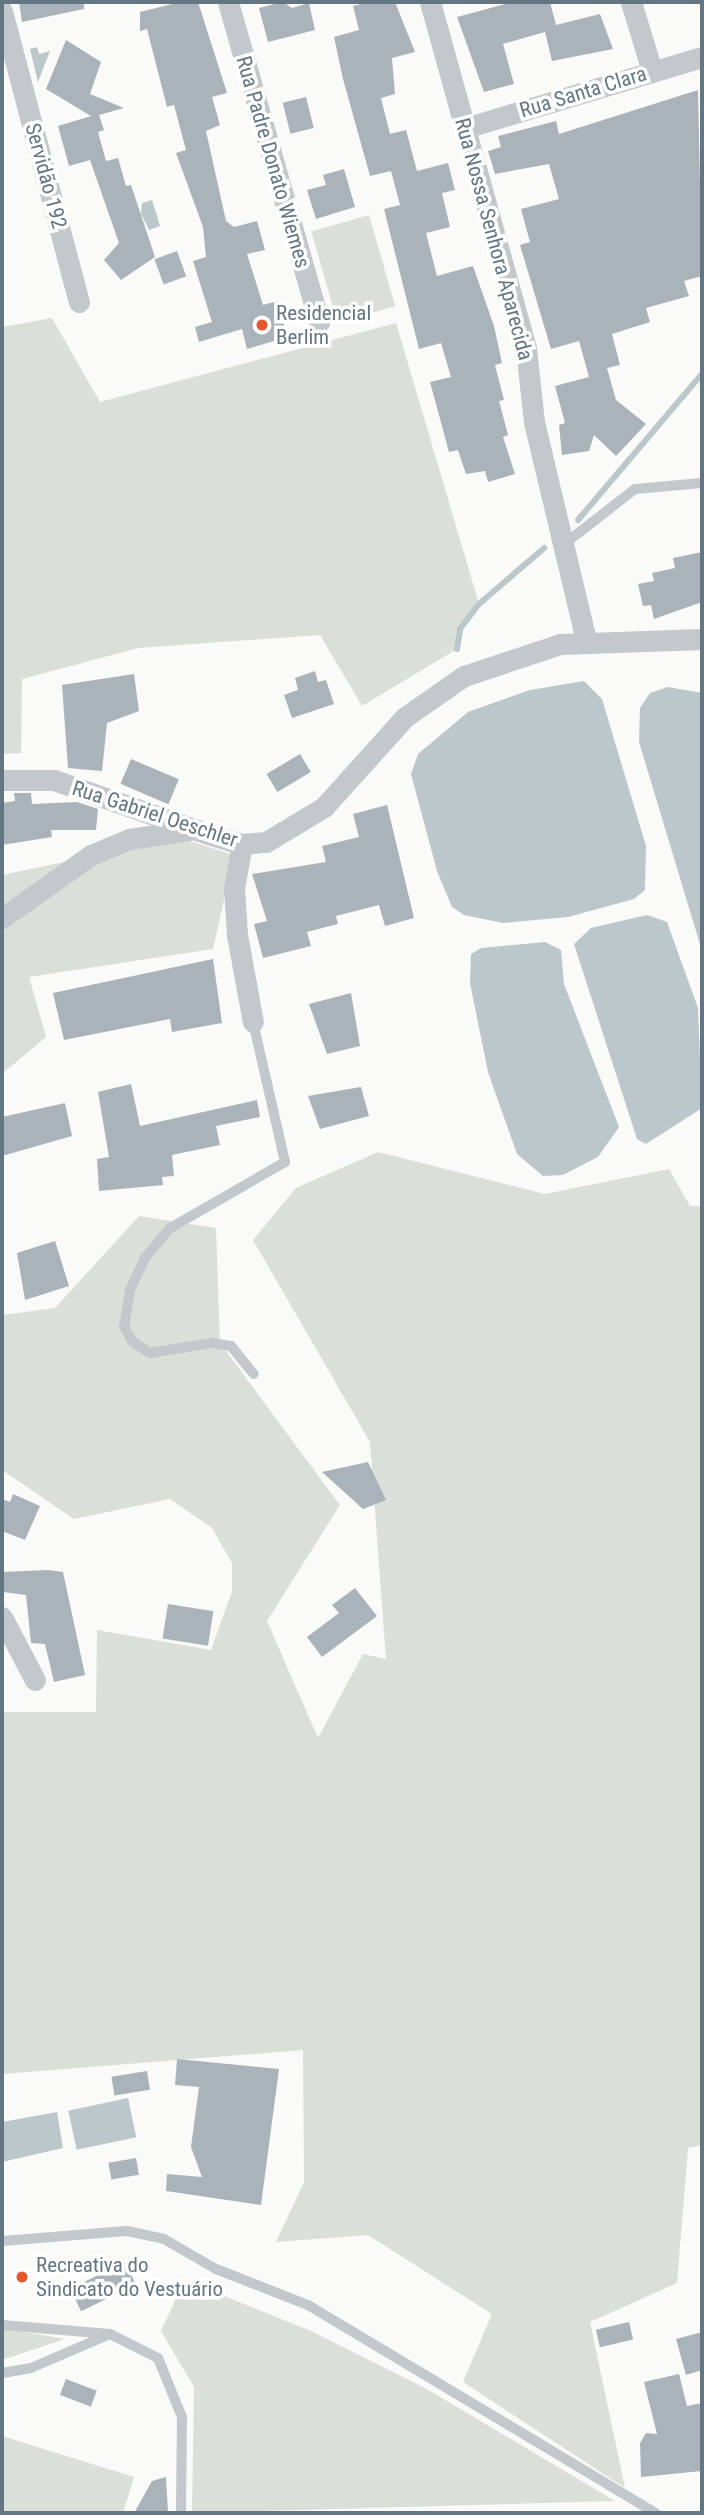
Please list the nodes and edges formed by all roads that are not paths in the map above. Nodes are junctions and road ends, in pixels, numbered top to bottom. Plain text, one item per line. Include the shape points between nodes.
1 (228, 2) edge
2 (430, 2) edge
3 (631, 2) edge
4 (2, 11) edge
5 (702, 57) edge
6 (652, 71) junction
7 (465, 128) junction
8 (79, 302) dead end
9 (319, 322) dead end
10 (702, 483) edge
11 (563, 545) junction
12 (702, 639) edge
13 (586, 641) junction
14 (2, 780) edge
15 (192, 830) junction
16 (242, 844) junction
17 (2, 918) edge
18 (253, 1022) joint
19 (254, 1374) dead end
20 (2, 1618) edge
21 (35, 1680) dead end
22 (2, 2241) edge
23 (2, 2325) edge
24 (110, 2334) junction
25 (2, 2373) edge
26 (181, 2513) edge
27 (655, 2513) edge

1 - 9 street, Rua Padre Donato Wiemes
2 - 7 street, Rua Nossa Senhora Aparecida
3 - 6 street
4 - 8 street, Servidão 192
5 - 6 street, Rua Santa Clara
6 - 7 street, Rua Santa Clara
7 - 11 street, Rua Nossa Senhora Aparecida via 526,349 534,422
10 - 11 lane via 635,489
11 - 13 street, Rua Nossa Senhora Aparecida
12 - 13 street, Rua Gabriel Oeschler
13 - 16 street, Rua Gabriel Oeschler via 532,649 464,676 405,717 307,820 266,842
14 - 15 street, Rua Gabriel Oeschler via 54,780
15 - 16 street, Rua Gabriel Oeschler
15 - 17 street via 129,839 92,855
16 - 18 street via 236,923
18 - 19 lane via 285,1161 170,1228 135,1279 124,1326 132,1341 150,1353 203,1343 231,1346
20 - 21 street
22 - 27 lane via 127,2231 164,2239 216,2269 308,2305
23 - 24 lane
24 - 25 lane via 31,2368
24 - 26 lane via 158,2358 182,2417

